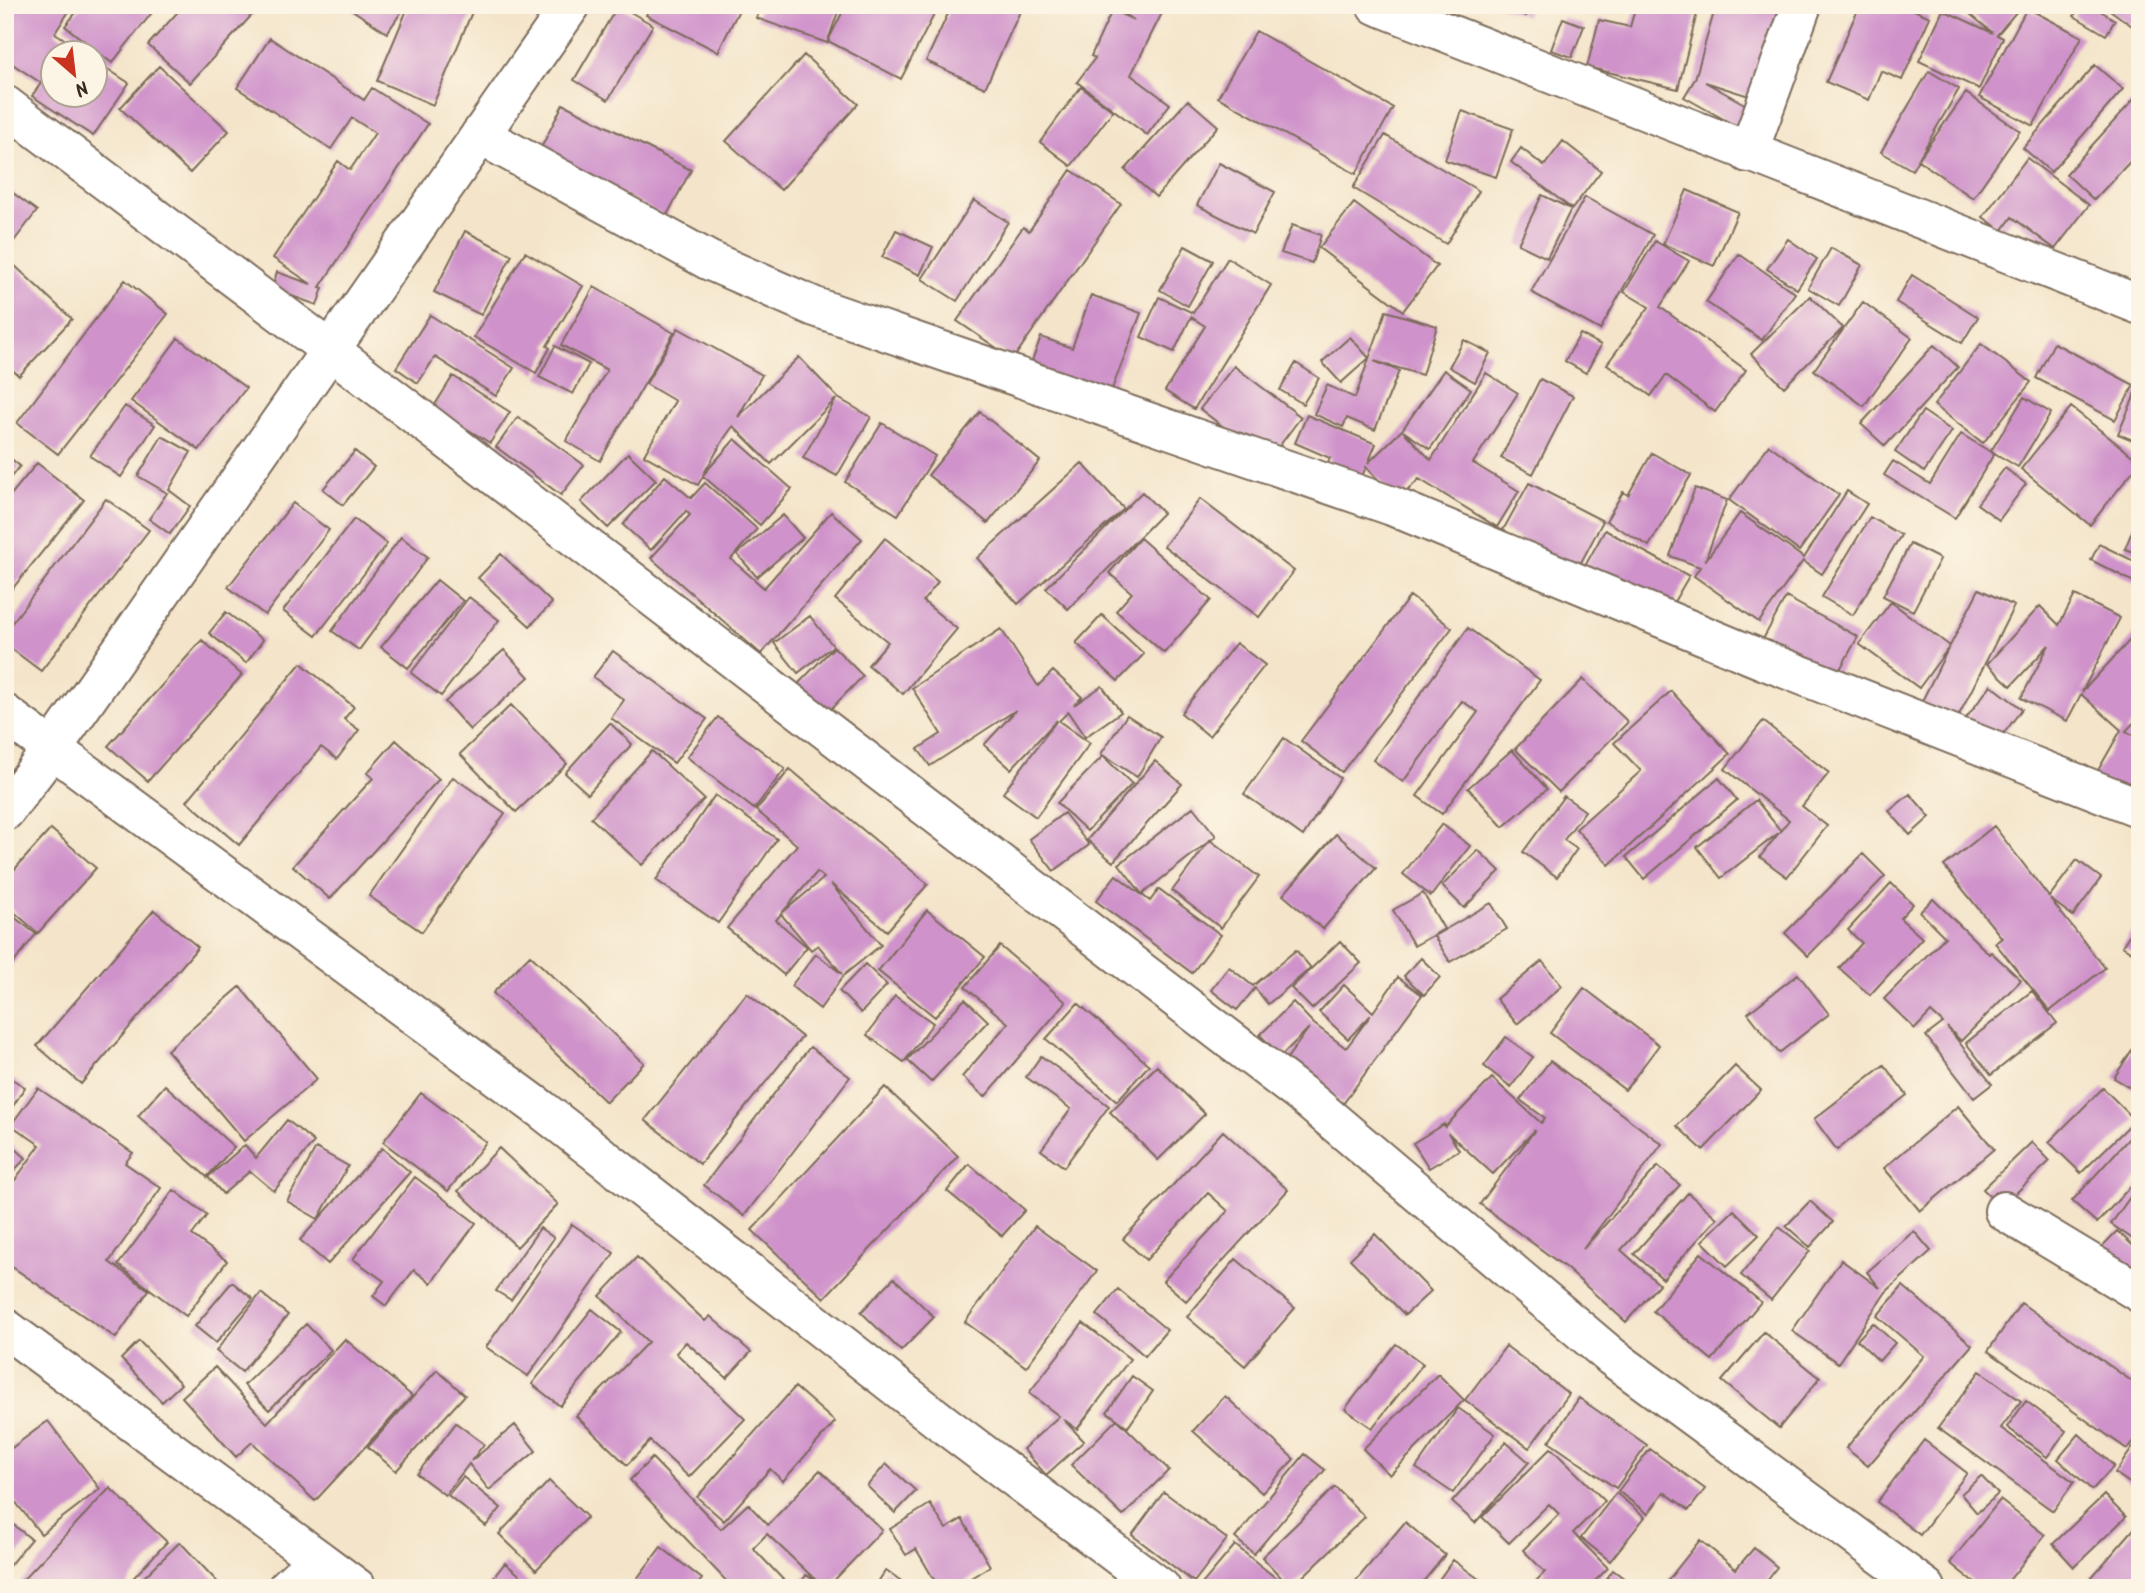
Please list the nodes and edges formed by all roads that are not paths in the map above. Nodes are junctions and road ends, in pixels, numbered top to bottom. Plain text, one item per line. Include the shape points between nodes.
1 (571, 5) edge
2 (1376, 5) edge
3 (1802, 5) edge
4 (5, 105) edge
5 (480, 135) junction
6 (1748, 153) junction
7 (2140, 305) edge
8 (329, 349) junction
9 (5, 714) edge
10 (52, 749) junction
11 (2140, 808) edge
12 (5, 811) edge
13 (2004, 1211) dead end
14 (2140, 1293) edge
15 (5, 1328) edge
16 (318, 1559) junction
17 (287, 1588) edge
18 (358, 1588) edge
19 (1161, 1588) edge
20 (1926, 1588) edge

1 - 5 street
2 - 6 street
3 - 6 street
4 - 8 street
5 - 8 street
5 - 11 street via 708,260 815,307 1392,506 1763,660
6 - 7 street
8 - 10 street
8 - 20 street via 1306,1098 1612,1357
9 - 10 street
10 - 12 street
10 - 19 street via 541,1109
13 - 14 street
15 - 16 street
16 - 17 street
16 - 18 street

